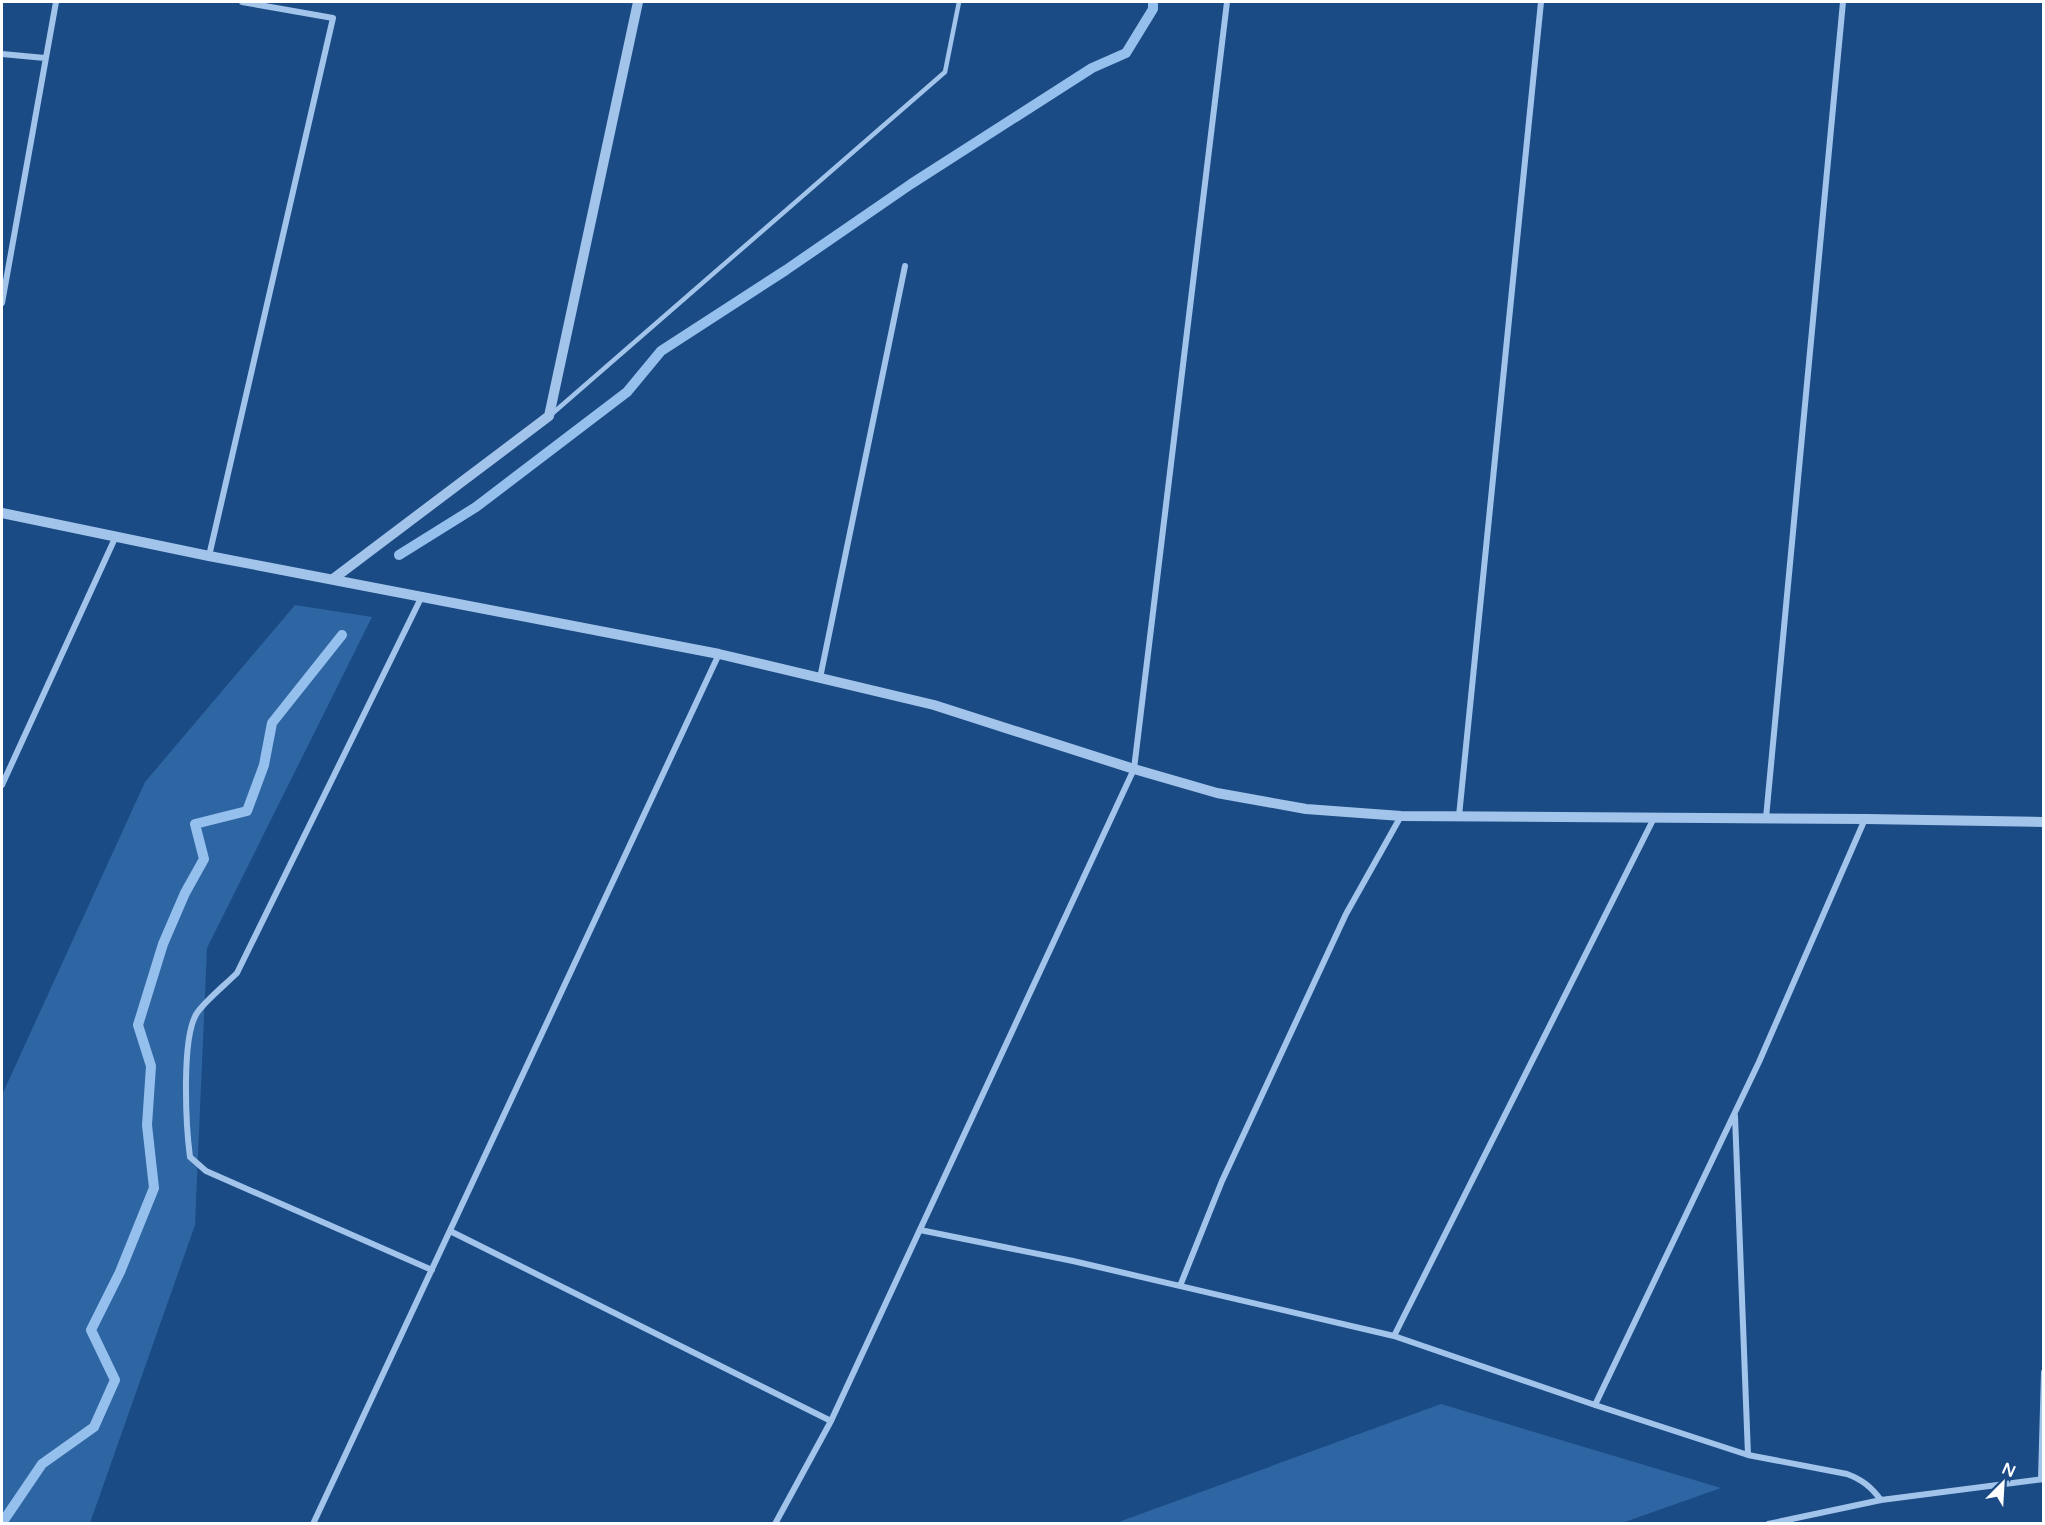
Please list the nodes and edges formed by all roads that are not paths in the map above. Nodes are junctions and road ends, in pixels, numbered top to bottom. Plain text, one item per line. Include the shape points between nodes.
1 (56, 2) edge
2 (242, 2) edge
3 (638, 2) edge
4 (959, 2) edge
5 (1227, 2) edge
6 (1541, 2) edge
7 (1844, 2) edge
8 (2, 54) edge
9 (45, 58) junction
10 (905, 266) dead end
11 (2, 303) edge
12 (549, 416) junction
13 (2, 513) edge
14 (116, 536) junction
15 (209, 555) junction
16 (333, 579) junction
17 (423, 596) junction
18 (719, 654) junction
19 (820, 678) junction
20 (1134, 769) junction
21 (2, 785) edge
22 (1401, 816) junction
23 (1459, 816) junction
24 (1654, 818) junction
25 (1766, 818) junction
26 (1866, 819) junction
27 (2043, 822) edge
28 (1735, 1112) junction
29 (920, 1230) junction
30 (450, 1231) junction
31 (432, 1269) junction
32 (1180, 1286) junction
33 (1394, 1336) junction
34 (2043, 1372) edge
35 (1595, 1405) junction
36 (831, 1421) junction
37 (1748, 1455) junction
38 (2042, 1479) edge
39 (1881, 1500) junction
40 (313, 1524) edge
41 (776, 1524) edge
42 (1768, 1524) edge

1 - 9 street
2 - 15 street via 333,18
3 - 12 street
4 - 12 lane via 945,72
5 - 20 street
6 - 23 street
7 - 25 street
8 - 9 street
9 - 11 street
10 - 19 street
12 - 16 street
13 - 14 street
14 - 15 street
14 - 21 street
15 - 16 street
16 - 17 street
17 - 18 street
17 - 31 street via 237,973 196,1013 188,1041 187,1131 190,1157 206,1171
18 - 19 street
18 - 30 street
19 - 20 street via 934,705
20 - 22 street via 1217,793 1306,809
20 - 29 street
22 - 23 street
22 - 32 street via 1346,914 1222,1181
23 - 24 street
24 - 25 street
24 - 33 street
25 - 26 street
26 - 27 street
26 - 28 street
28 - 35 street
28 - 37 street
29 - 32 street
29 - 36 street
30 - 31 street
30 - 36 street
31 - 40 street
32 - 33 street
33 - 35 street
34 - 38 street
35 - 37 street
36 - 41 street
37 - 39 street via 1847,1474 1861,1479
38 - 39 street
39 - 42 street

